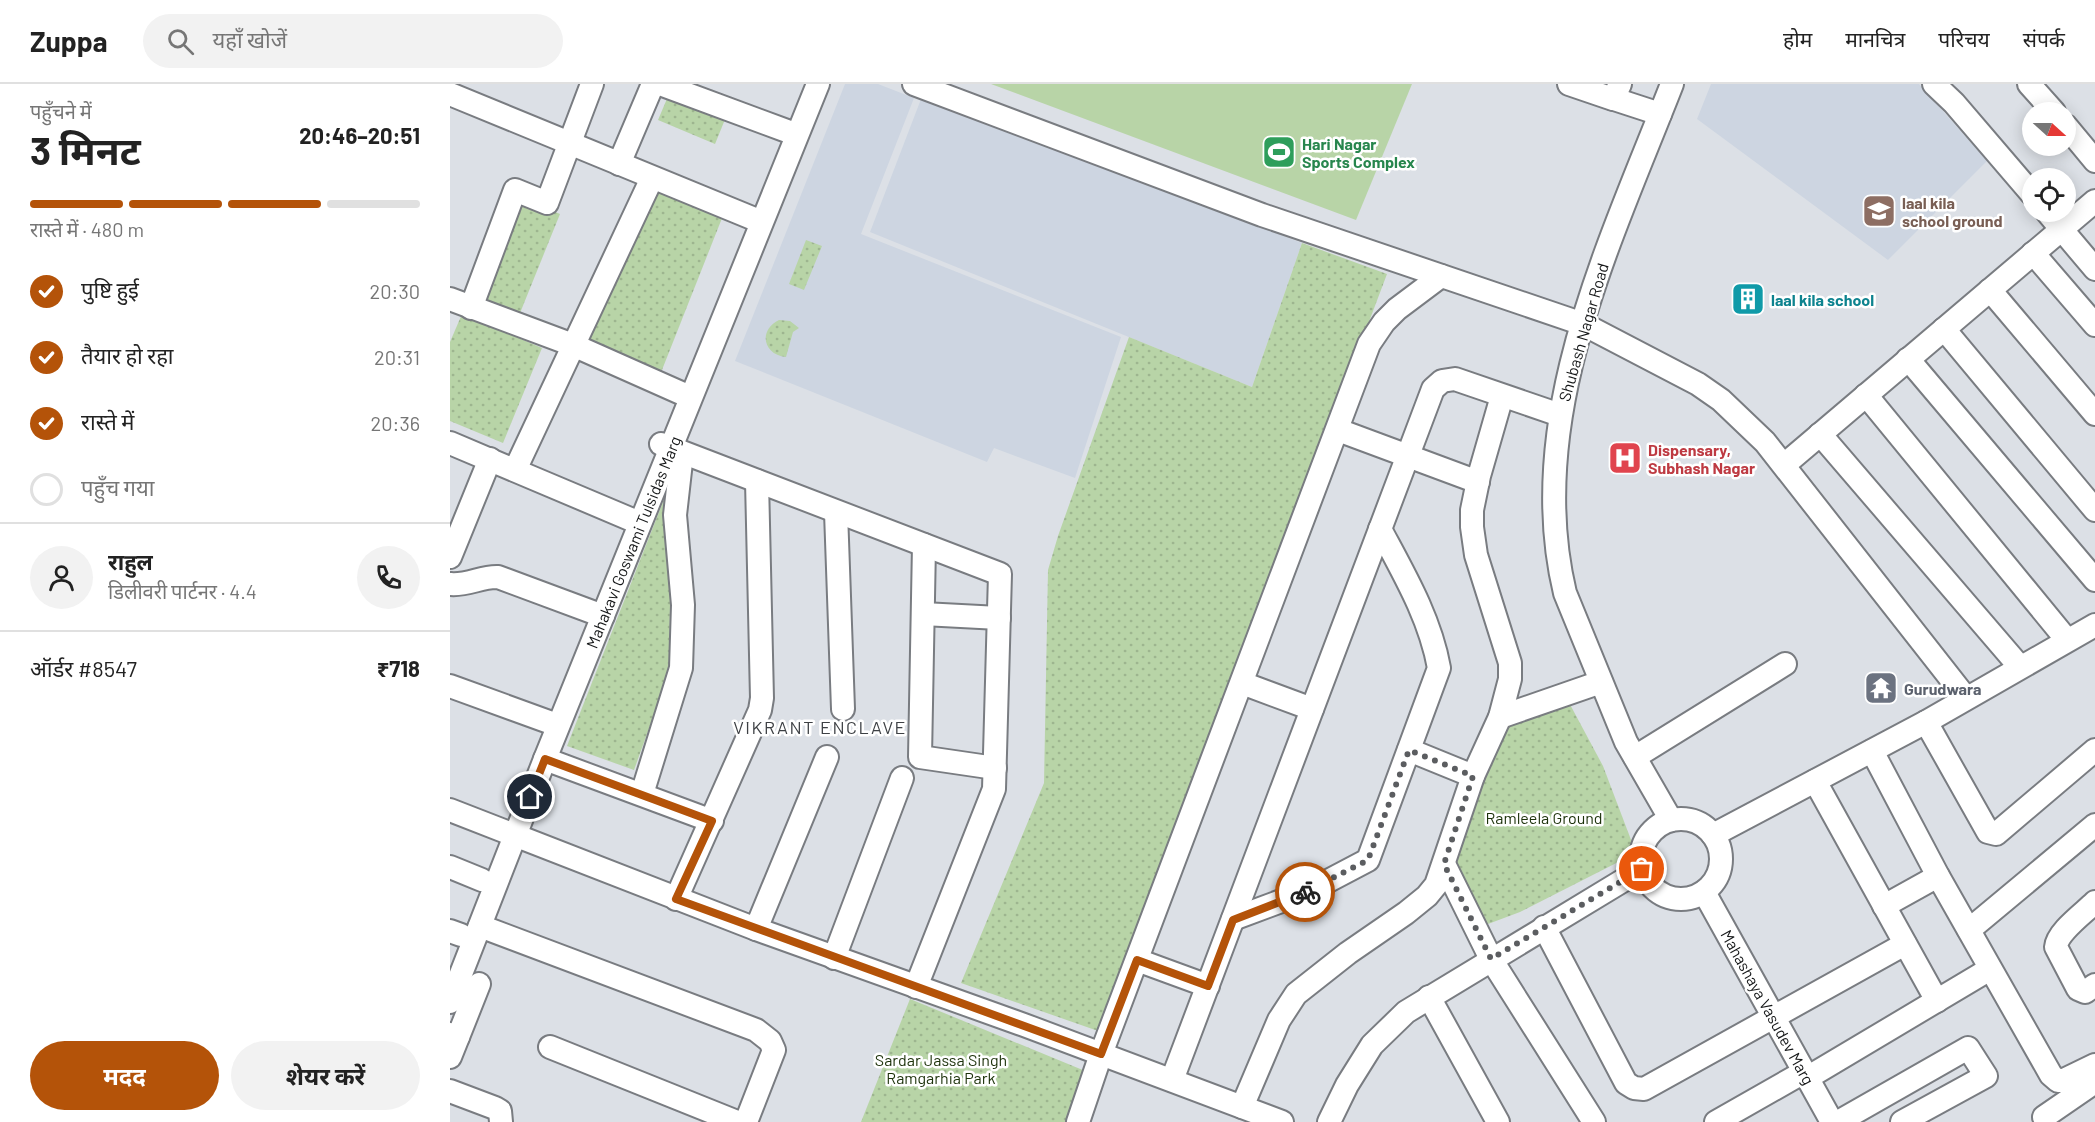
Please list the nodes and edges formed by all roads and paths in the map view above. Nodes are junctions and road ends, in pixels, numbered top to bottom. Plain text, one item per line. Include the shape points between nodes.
1 (592, 84) edge
2 (652, 84) edge
3 (660, 84) edge
4 (807, 84) edge
5 (818, 84) edge
6 (914, 84) edge
7 (1569, 84) edge
8 (1672, 84) edge
9 (1934, 84) edge
10 (2029, 84) edge
11 (1617, 92) edge
12 (450, 94) edge
13 (2045, 102) edge
14 (1660, 114) junction
15 (787, 131) junction
16 (2076, 138) edge
17 (569, 144) junction
18 (2095, 160) edge
19 (619, 164) junction
20 (652, 178) junction
21 (2022, 182) edge
22 (2095, 201) edge
23 (752, 218) junction
24 (2054, 222) edge
25 (2061, 230) junction
26 (2033, 253) junction
27 (2095, 269) edge
28 (1441, 276) junction
29 (1990, 290) junction
30 (460, 304) edge
31 (1583, 324) junction
32 (2095, 324) edge
33 (1944, 329) junction
34 (573, 345) junction
35 (1908, 359) junction
36 (681, 393) junction
37 (1866, 395) junction
38 (1502, 396) junction
39 (2095, 414) edge
40 (1560, 415) junction
41 (1338, 430) junction
42 (1820, 434) junction
43 (450, 443) edge
44 (671, 448) junction
45 (1408, 455) junction
46 (490, 459) junction
47 (1784, 465) junction
48 (515, 470) junction
49 (757, 481) junction
50 (1478, 482) junction
51 (2095, 510) edge
52 (836, 512) junction
53 (630, 519) junction
54 (1380, 530) junction
55 (924, 545) junction
56 (450, 557) edge
57 (2095, 580) edge
58 (450, 584) edge
59 (597, 614) junction
60 (923, 614) junction
61 (999, 618) junction
62 (2095, 625) edge
63 (2067, 640) junction
64 (1785, 664) dead end
65 (2020, 667) junction
66 (1601, 682) junction
67 (1242, 683) junction
68 (450, 686) edge
69 (1966, 698) junction
70 (843, 710) dead end
71 (1312, 710) junction
72 (1500, 717) junction
73 (549, 722) junction
74 (1926, 722) junction
75 (1409, 750) junction
76 (1872, 751) junction
77 (827, 757) dead end
78 (1635, 757) junction
79 (545, 759) junction
80 (2091, 762) edge
81 (995, 768) junction
82 (1473, 776) junction
83 (902, 778) dead end
84 (1815, 781) junction
85 (642, 794) junction
86 (450, 810) edge
87 (1671, 820) junction
88 (712, 821) junction
89 (2095, 825) edge
90 (508, 833) junction
91 (1713, 835) junction
92 (1444, 864) junction
93 (450, 867) edge
94 (1642, 869) junction
95 (1938, 876) junction
96 (482, 880) junction
97 (1704, 892) junction
98 (676, 899) junction
99 (2095, 902) edge
100 (1884, 906) junction
101 (1233, 920) junction
102 (1544, 927) junction
103 (756, 929) junction
104 (463, 930) edge
105 (1969, 930) junction
106 (1905, 944) junction
107 (834, 958) junction
108 (1491, 959) junction
109 (450, 960) edge
110 (1137, 960) junction
111 (1990, 969) junction
112 (479, 984) dead end
113 (2095, 984) edge
114 (1208, 986) junction
115 (916, 987) junction
116 (1429, 998) junction
117 (1937, 1001) junction
118 (450, 1002) edge
119 (1773, 1018) junction
120 (453, 1043) edge
121 (550, 1047) dead end
122 (1101, 1054) junction
123 (2095, 1065) edge
124 (1805, 1075) junction
125 (1172, 1080) junction
126 (2058, 1081) junction
127 (2095, 1082) edge
128 (450, 1091) edge
129 (1242, 1107) junction
130 (2042, 1119) edge
131 (501, 1122) edge
132 (737, 1122) edge
133 (746, 1122) edge
134 (1078, 1122) edge
135 (1282, 1122) edge
136 (1329, 1122) edge
137 (1498, 1122) edge
138 (1594, 1122) edge
139 (1716, 1122) edge
140 (1832, 1122) edge
141 (1838, 1122) edge
142 (1902, 1122) edge

1 - 17 street
2 - 19 street
3 - 15 street
4 - 15 street, Mahakavi Goswami Tulsidas Marg
5 - 44 street, Mahakavi Goswami Tulsidas Marg
6 - 28 street via 1262,215
7 - 11 street
8 - 14 street, Shubash Nagar Road
9 - 21 street
10 - 13 street
11 - 14 street
12 - 17 street
14 - 31 street, Shubash Nagar Road
15 - 23 street, Mahakavi Goswami Tulsidas Marg
16 - 18 street
17 - 19 street
17 - 30 street via 547,202 515,190
19 - 20 street
20 - 23 street
20 - 34 street
22 - 25 street
23 - 36 street, Mahakavi Goswami Tulsidas Marg
24 - 25 street
25 - 26 street
25 - 27 street
26 - 29 street
26 - 32 street
28 - 31 street
28 - 41 street via 1397,309 1369,344
29 - 33 street
29 - 39 street
30 - 34 street
31 - 40 street, Shubash Nagar Road
31 - 47 street via 1721,400 1765,441
33 - 35 street
33 - 51 street
34 - 36 street
34 - 48 street
35 - 37 street
35 - 57 street
36 - 44 street, Mahakavi Goswami Tulsidas Marg
37 - 42 street
37 - 63 street
38 - 40 street
38 - 45 street via 1455,380 1437,384
38 - 50 street
40 - 66 street, Shubash Nagar Road via 1554,490 1560,572
41 - 45 street
41 - 67 street
42 - 47 street
42 - 65 street
43 - 46 street
44 - 49 street
44 - 53 street, Mahakavi Goswami Tulsidas Marg
44 - 59 street, Mahakavi Goswami Tulsidas Marg
44 - 85 street via 683,605 681,668
45 - 50 street
45 - 54 street
46 - 48 street
46 - 56 street
47 - 69 street
48 - 53 street
49 - 52 street
49 - 88 street via 762,699
50 - 72 street via 1472,518 1475,548 1510,663 1509,689
52 - 55 street
52 - 70 street
53 - 59 street, Mahakavi Goswami Tulsidas Marg
54 - 71 street
54 - 75 street via 1411,586 1435,644 1439,668
55 - 60 street
55 - 61 street via 1000,574
58 - 59 street via 498,577
59 - 73 street, Mahakavi Goswami Tulsidas Marg
59 - 79 street, Mahakavi Goswami Tulsidas Marg
60 - 61 street
60 - 81 street via 920,757
61 - 81 street
62 - 63 street
63 - 65 street
64 - 78 street
65 - 69 street
66 - 72 street
66 - 78 street, Shubash Nagar Road
67 - 71 street
67 - 110 street
68 - 73 street
69 - 74 street
71 - 101 street
72 - 82 street
73 - 90 street, Mahakavi Goswami Tulsidas Marg
74 - 76 street
74 - 80 street via 1992,834
75 - 82 street
75 - 101 street via 1368,860 1311,890
76 - 84 street
76 - 95 street
77 - 103 street
78 - 87 street, Shubash Nagar Road
79 - 85 street
79 - 90 street, Mahakavi Goswami Tulsidas Marg
81 - 115 street via 994,789
82 - 92 street
83 - 107 street
84 - 91 street
84 - 100 street
85 - 88 street
86 - 90 street
87 - 91 street via 1687,819
87 - 94 street via 1647,838 1641,853
88 - 98 street
89 - 105 street
90 - 96 street, Mahakavi Goswami Tulsidas Marg
90 - 98 street
90 - 104 street, Mahakavi Goswami Tulsidas Marg
91 - 97 street via 1720,849 1720,865 1715,880
92 - 108 street
92 - 129 street via 1427,896 1296,994 1279,1020
93 - 96 street
94 - 97 street via 1648,883 1660,894 1675,899
94 - 102 street
95 - 100 street
95 - 105 street
96 - 104 street, Mahakavi Goswami Tulsidas Marg
97 - 119 street, Mahashaya Vasudev Marg
98 - 103 street
99 - 113 street via 2061,934 2056,947 2078,989 2085,992
100 - 106 street
101 - 114 street
102 - 108 street
102 - 119 street via 1626,1083 1634,1088 1644,1089
103 - 107 street
104 - 109 street, Mahakavi Goswami Tulsidas Marg
104 - 118 street, Mahakavi Goswami Tulsidas Marg
104 - 133 street via 765,1035 774,1050
105 - 111 street
106 - 117 street
106 - 119 street
107 - 115 street
108 - 116 street
108 - 138 street
110 - 114 street
110 - 122 street
111 - 117 street
111 - 126 street
112 - 120 street
114 - 125 street
115 - 122 street
116 - 136 street via 1406,1012 1372,1045
116 - 137 street
117 - 124 street
119 - 124 street, Mahashaya Vasudev Marg
121 - 132 street
122 - 125 street
122 - 134 street
123 - 126 street
124 - 139 street
124 - 140 street, Mahashaya Vasudev Marg
125 - 129 street
126 - 130 street
127 - 130 street
128 - 131 street via 500,1111
129 - 135 street
141 - 142 street via 1968,1047 1986,1076

